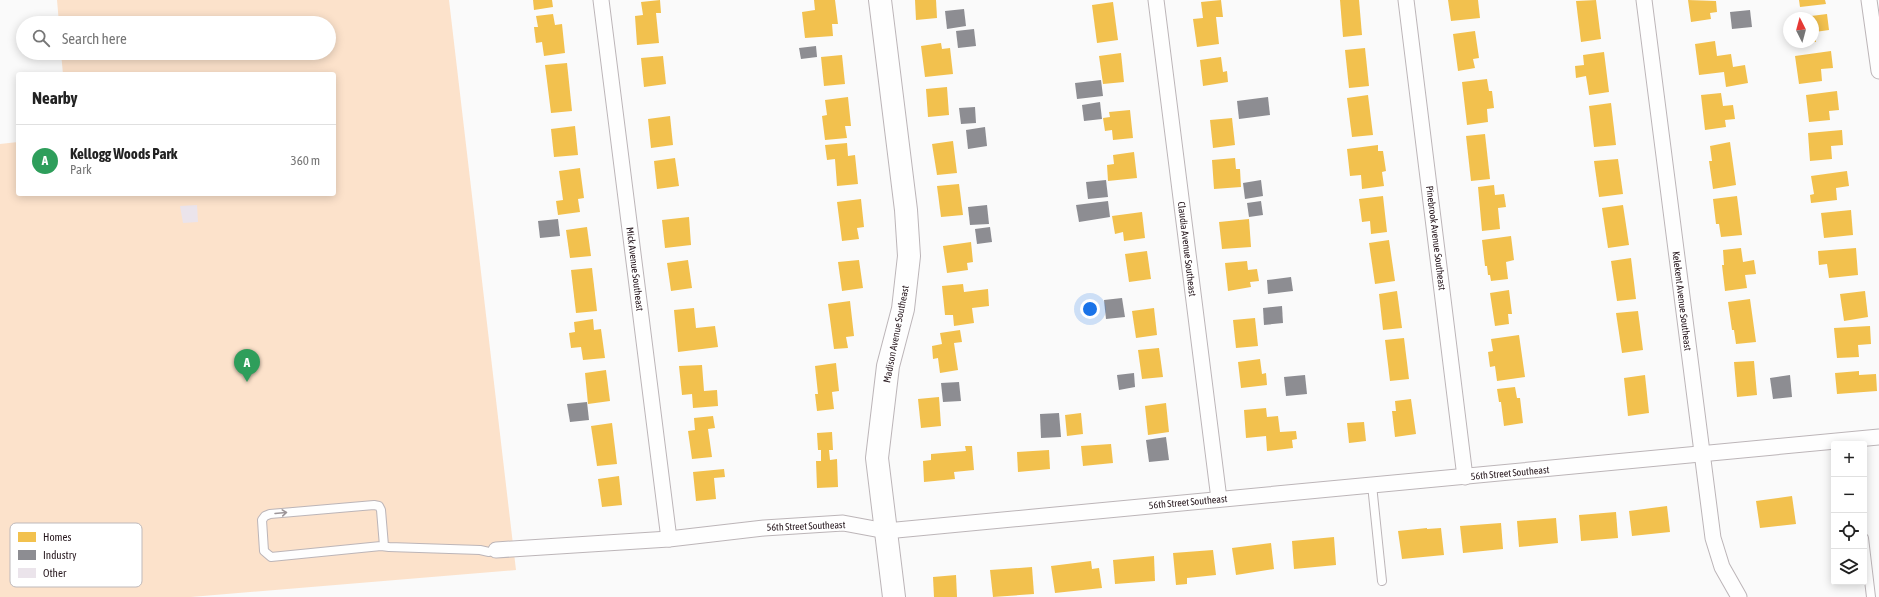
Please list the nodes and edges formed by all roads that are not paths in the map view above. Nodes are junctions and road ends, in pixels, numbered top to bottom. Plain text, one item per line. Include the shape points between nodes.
1 (601, 0) edge
2 (880, 0) edge
3 (1156, 0) edge
4 (1406, 0) edge
5 (1644, 0) edge
6 (1869, 0) edge
7 (1879, 71) edge
8 (1879, 437) edge
9 (1858, 441) edge
10 (1831, 444) edge
11 (1702, 455) junction
12 (1465, 477) junction
13 (1372, 485) junction
14 (1219, 499) junction
15 (886, 531) junction
16 (669, 539) junction
17 (384, 546) junction
18 (1865, 549) edge
19 (496, 550) joint
20 (1382, 581) dead end
21 (894, 597) edge
22 (1739, 597) edge
23 (1871, 597) edge

1 - 16 street, Mick Avenue Southeast
2 - 15 street, Madison Avenue Southeast via 906,210 909,256 902,310 888,366 877,458
3 - 14 street, Claudia Avenue Southeast
4 - 12 street, Pinebrook Avenue Southeast
5 - 11 street, Kelekent Avenue Southeast
6 - 7 street
8 - 9 street, 56th Street Southeast
10 - 11 street, 56th Street Southeast
11 - 12 street, 56th Street Southeast
11 - 22 street, Kelekent Avenue Southeast via 1713,538 1722,567
12 - 13 street, 56th Street Southeast
13 - 14 street, 56th Street Southeast
13 - 20 lane
14 - 15 street, 56th Street Southeast
15 - 16 street, 56th Street Southeast via 843,523 764,528
15 - 21 street, Madison Avenue Southeast
16 - 19 street, 56th Street Southeast
17 -> 17 lane via 271,557 264,551 262,520 270,514 379,506
17 - 19 lane via 489,552
18 - 23 lane

